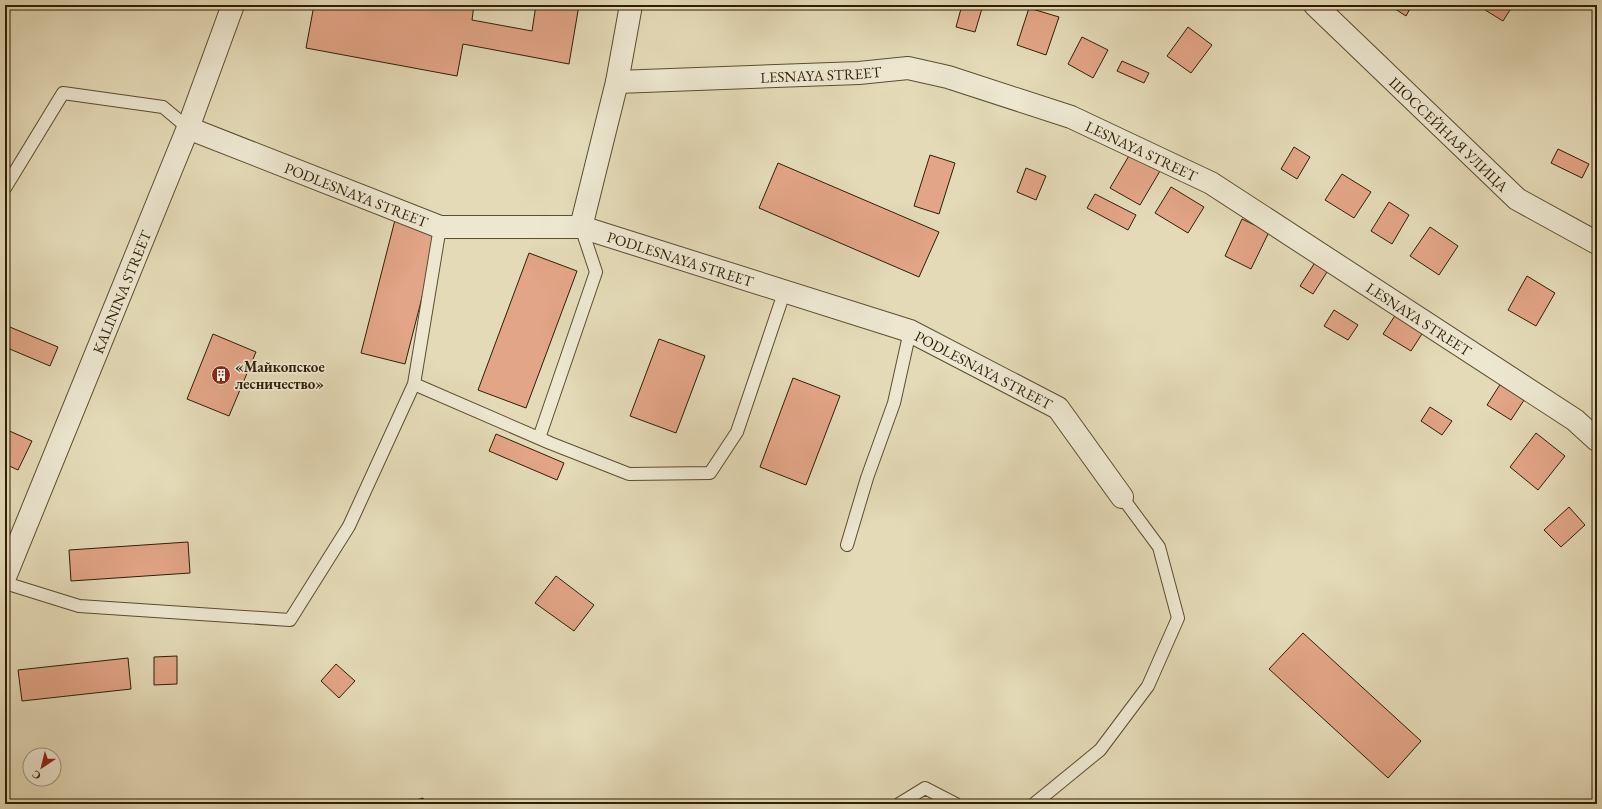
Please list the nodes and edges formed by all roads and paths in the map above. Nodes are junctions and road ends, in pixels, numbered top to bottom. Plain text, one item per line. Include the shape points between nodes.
1 (233, 5) edge
2 (631, 5) edge
3 (1315, 5) edge
4 (617, 82) junction
5 (188, 128) junction
6 (5, 188) edge
7 (440, 227) junction
8 (581, 227) junction
9 (1597, 243) edge
10 (785, 290) junction
11 (910, 331) junction
12 (414, 384) junction
13 (539, 438) junction
14 (1597, 440) edge
15 (1122, 497) joint
16 (847, 545) dead end
17 (5, 577) edge
18 (5, 583) edge
19 (899, 804) edge
20 (956, 804) edge
21 (1034, 804) edge

1 - 5 street, KALININA STREET
2 - 4 street
3 - 9 street, ШОССЕЙНАЯ УЛИЦА via 1517,199
4 - 8 street
4 - 14 street, LESNAYA STREET via 860,73 908,68 948,77 1071,117 1211,183 1574,420
5 - 6 lane via 163,107 63,93
5 - 7 street, PODLESNAYA STREET
5 - 17 street, KALININA STREET
7 - 8 street, PODLESNAYA STREET
7 - 12 lane
8 - 10 street, PODLESNAYA STREET
8 - 13 lane via 596,272
10 - 11 street, PODLESNAYA STREET
10 - 13 lane via 737,432 710,473 629,474
11 - 15 street, PODLESNAYA STREET via 1058,408
11 - 16 lane via 894,403 867,478
12 - 13 lane
12 - 18 lane via 350,526 290,620 80,606
15 - 21 lane via 1159,548 1178,618 1148,686 1100,750
19 - 20 lane via 925,788

